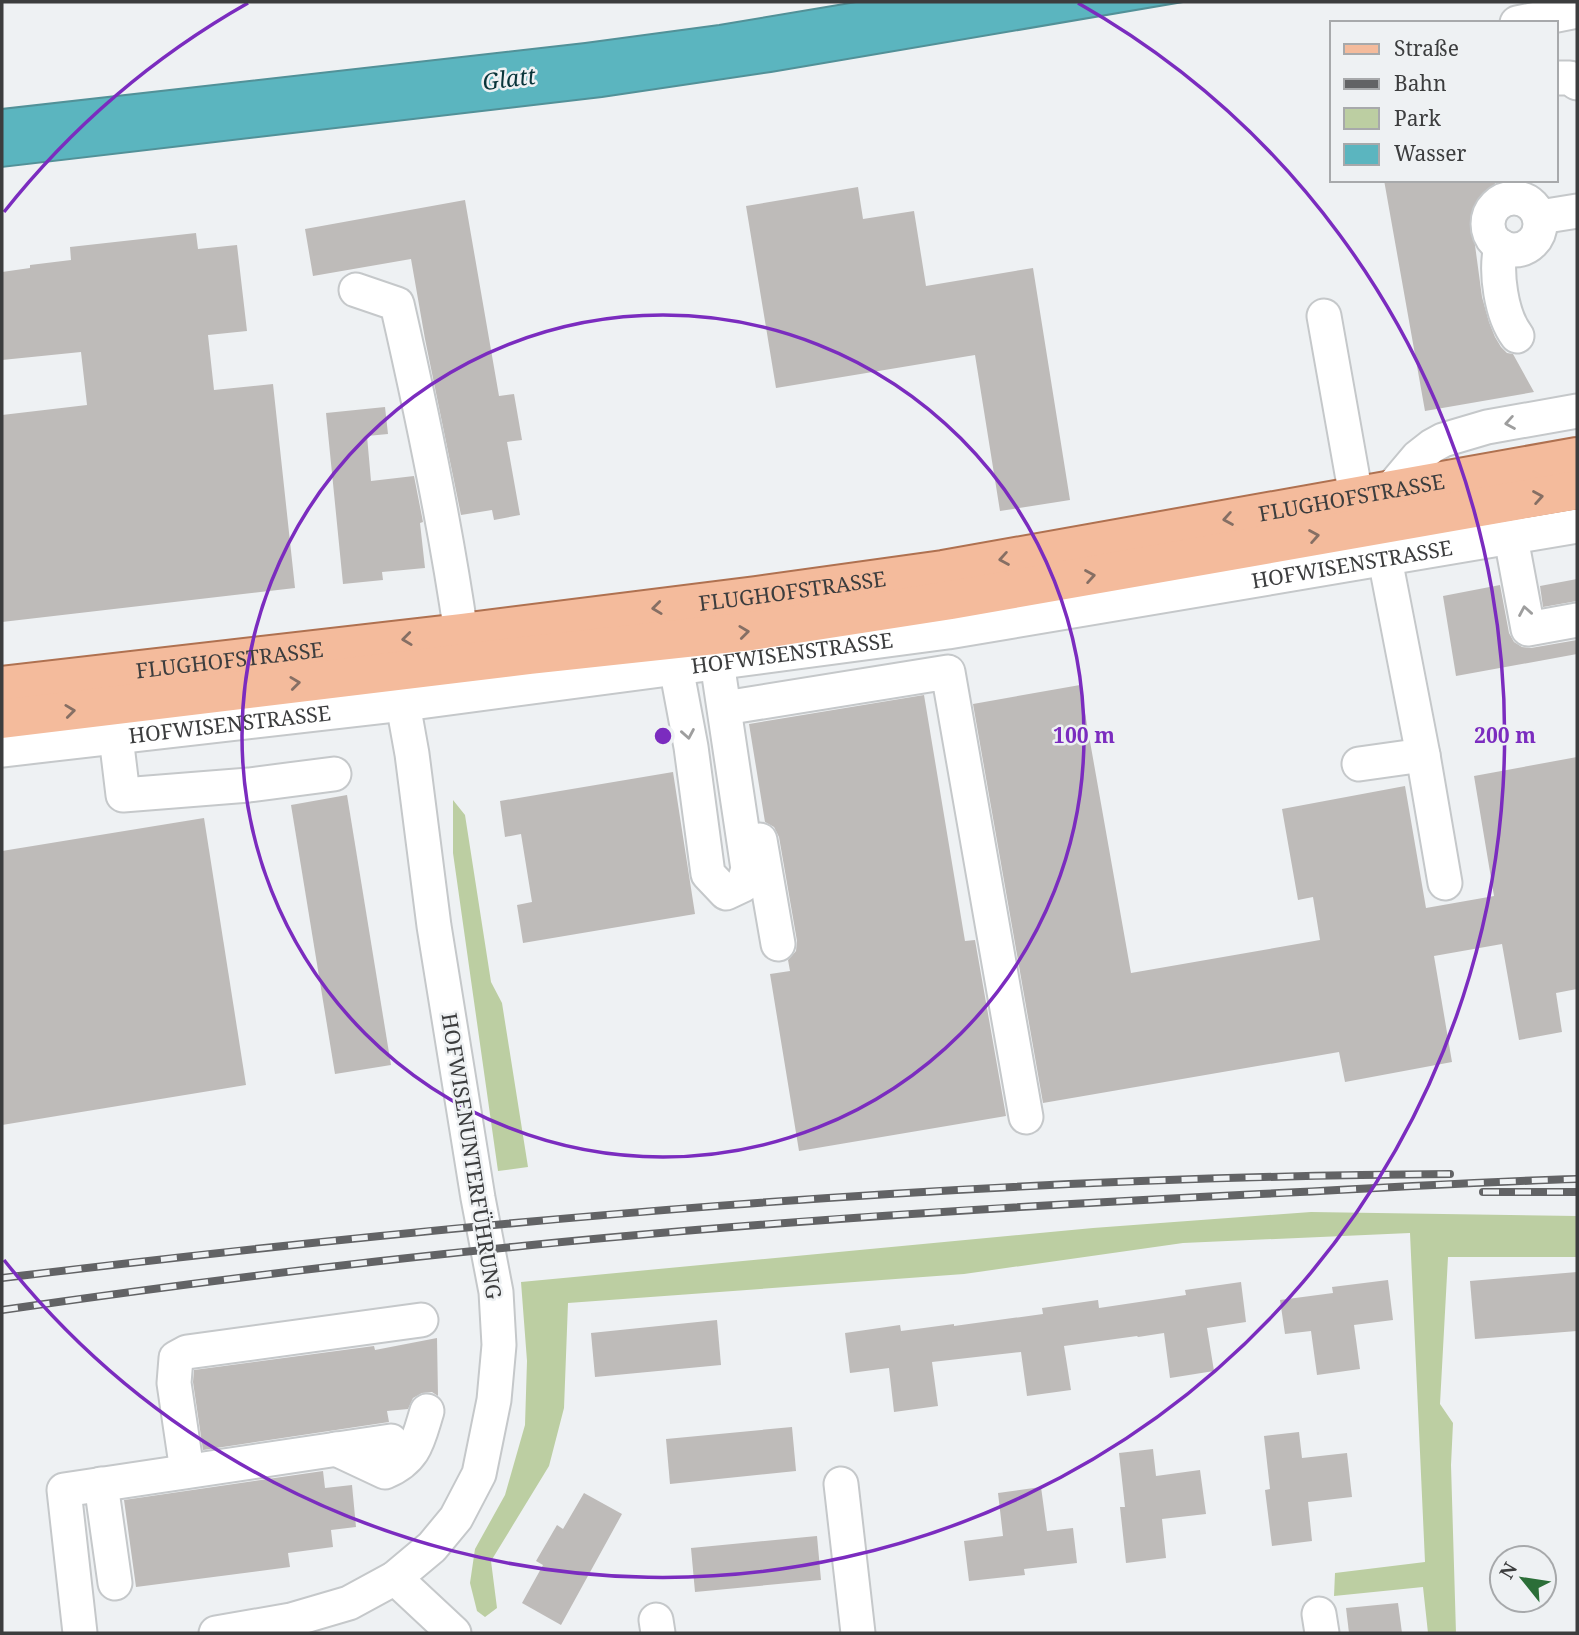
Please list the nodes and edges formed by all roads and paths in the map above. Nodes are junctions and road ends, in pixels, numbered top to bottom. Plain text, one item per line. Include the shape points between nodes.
1 (1577, 11) edge
2 (1527, 21) edge
3 (1558, 78) edge
4 (1577, 83) edge
5 (1577, 211) edge
6 (1540, 218) junction
7 (1501, 246) junction
8 (356, 290) dead end
9 (1324, 316) dead end
10 (1517, 336) dead end
11 (1577, 411) edge
12 (1577, 457) edge
13 (1577, 490) edge
14 (1373, 493) junction
15 (1577, 527) edge
16 (1511, 538) junction
17 (1385, 559) junction
18 (1577, 620) edge
19 (461, 633) junction
20 (725, 661) junction
21 (676, 667) junction
22 (2, 686) edge
23 (403, 704) junction
24 (737, 706) junction
25 (2, 719) edge
26 (117, 737) junction
27 (2, 750) edge
28 (1423, 755) junction
29 (1359, 764) dead end
30 (334, 774) dead end
31 (1445, 883) dead end
32 (778, 944) dead end
33 (1026, 1117) dead end
34 (421, 1320) dead end
35 (427, 1411) dead end
36 (391, 1441) dead end
37 (336, 1449) junction
38 (187, 1471) junction
39 (101, 1483) junction
40 (841, 1484) dead end
41 (395, 1578) junction
42 (116, 1583) dead end
43 (80, 1633) edge
44 (216, 1633) edge
45 (454, 1633) edge
46 (858, 1633) edge

1 - 2 street
3 - 4 street
5 - 6 street
6 - 7 street via 1539,233 1530,245 1516,250
6 - 7 street via 1523,199 1499,203 1488,225
7 - 10 street via 1497,265 1504,307
8 - 19 street via 397,303
9 - 14 street
11 -> 14 street via 1443,440
12 - 14 main road, FLUGHOFSTRASSE
25 -> 13 main road, FLUGHOFSTRASSE via 751,631
14 -> 19 main road, FLUGHOFSTRASSE via 943,570
15 - 16 street, HOFWISENSTRASSE
16 - 17 street, HOFWISENSTRASSE
18 -> 16 street via 1528,629
17 - 20 street, HOFWISENSTRASSE via 948,632
17 - 28 street
19 -> 22 main road, FLUGHOFSTRASSE
20 - 21 street, HOFWISENSTRASSE
21 -> 20 street via 708,874 726,892 743,885 748,869
20 - 24 street
21 - 23 street, HOFWISENSTRASSE
23 - 26 street, HOFWISENSTRASSE
23 - 41 street, HOFWISENUNTERFÜHRUNG via 434,926 496,1292 499,1345 479,1474 456,1518 432,1547
24 - 32 street
24 - 33 street via 948,672
26 - 27 street, HOFWISENSTRASSE
26 - 30 street via 123,795
28 - 29 street
28 - 31 street
34 - 38 street via 187,1352 176,1358 174,1383
35 - 37 street via 416,1448 395,1468 385,1472
36 - 37 street
37 - 38 street
38 - 39 street
39 - 42 street
39 - 43 street via 64,1490
40 - 46 street
41 - 44 street, HOFWISENUNTERFÜHRUNG via 349,1603 291,1620
41 - 45 street

